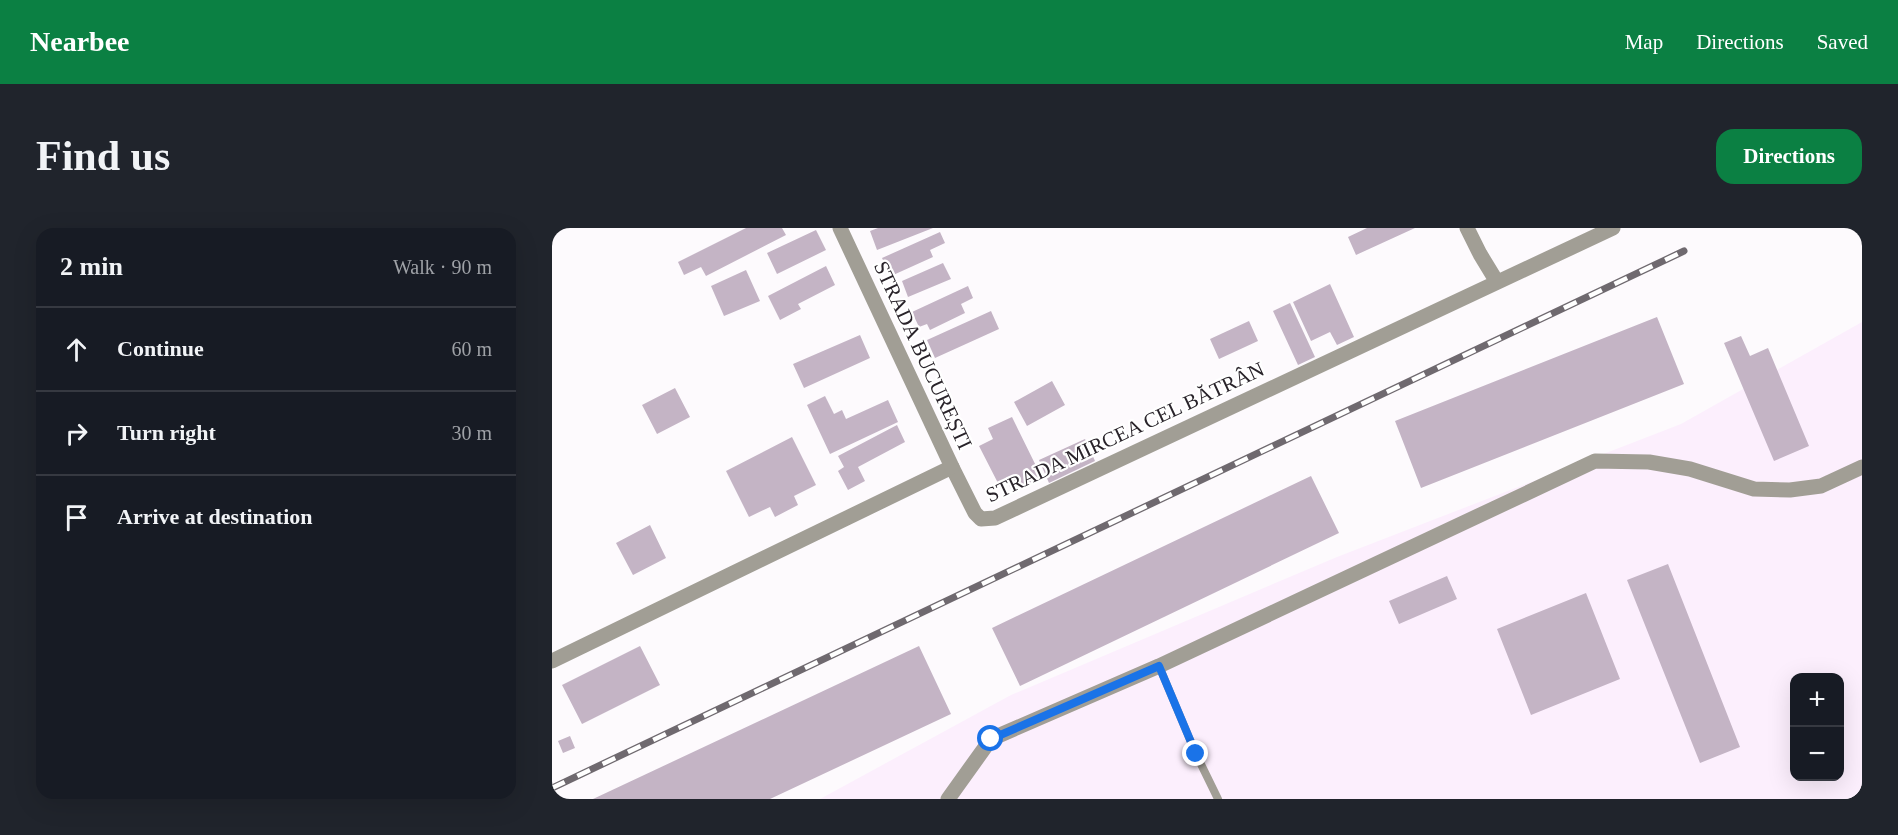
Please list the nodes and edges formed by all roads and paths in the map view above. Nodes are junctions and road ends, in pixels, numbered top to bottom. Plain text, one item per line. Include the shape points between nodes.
1 (840, 228) edge
2 (1467, 228) edge
3 (1613, 228) edge
4 (1497, 282) junction
5 (952, 466) junction
6 (1862, 467) edge
7 (552, 661) edge
8 (1159, 666) junction
9 (948, 799) edge
10 (1218, 799) edge

1 - 5 street, STRADA BUCUREȘTI
2 - 4 street
3 - 4 street, STRADA MIRCEA CEL BĂTRÂN
4 - 5 street, STRADA MIRCEA CEL BĂTRÂN via 995,518 981,519 975,513
5 - 7 street
6 - 8 street via 1821,486 1790,490 1754,489 1690,469 1649,462 1595,461
8 - 9 street via 991,739
8 - 10 lane

